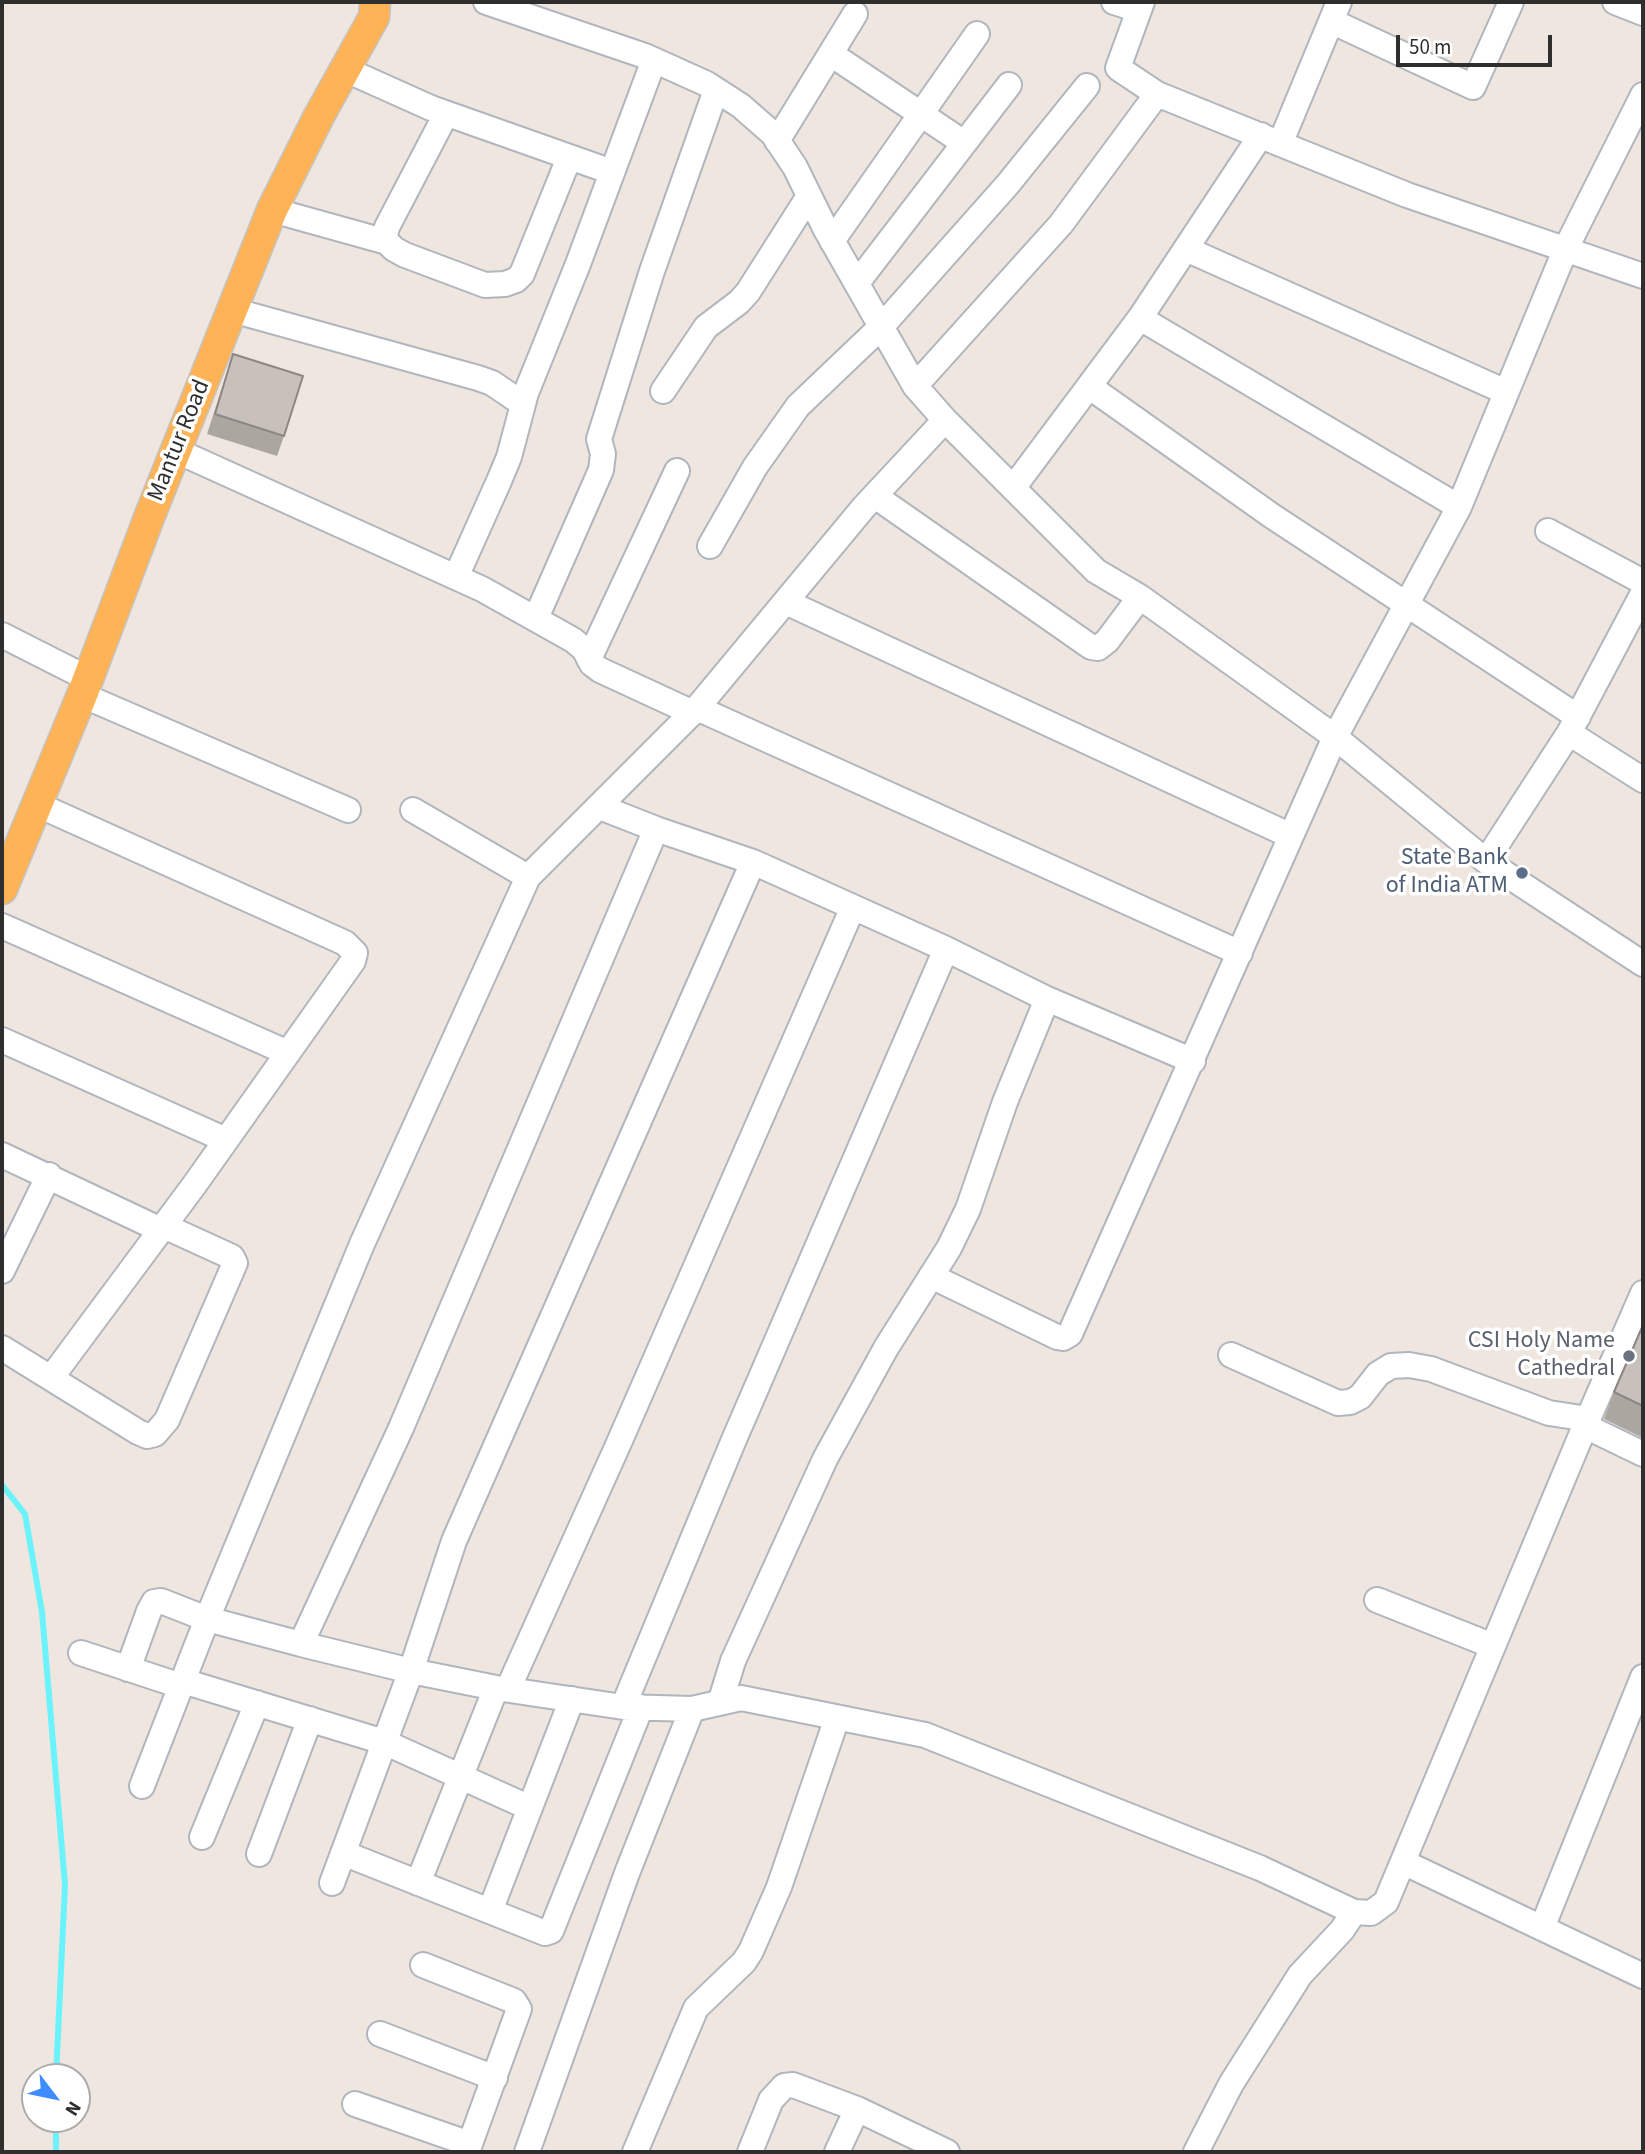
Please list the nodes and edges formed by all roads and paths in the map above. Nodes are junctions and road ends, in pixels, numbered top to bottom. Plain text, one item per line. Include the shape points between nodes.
1 (368, 2) edge
2 (376, 2) edge
3 (486, 2) edge
4 (1114, 2) edge
5 (1511, 2) edge
6 (1615, 2) edge
7 (1141, 6) edge
8 (1335, 11) edge
9 (1643, 13) edge
10 (855, 14) dead end
11 (977, 34) dead end
12 (831, 54) junction
13 (654, 60) junction
14 (344, 69) junction
15 (1009, 85) dead end
16 (1087, 86) dead end
17 (716, 90) junction
18 (1157, 94) junction
19 (1643, 95) edge
20 (446, 114) junction
21 (920, 115) junction
22 (1270, 140) junction
23 (777, 142) junction
24 (964, 143) junction
25 (569, 158) junction
26 (612, 172) junction
27 (809, 197) junction
28 (272, 210) junction
29 (832, 241) junction
30 (387, 242) junction
31 (1566, 248) junction
32 (1186, 249) junction
33 (1643, 276) edge
34 (857, 283) junction
35 (232, 310) junction
36 (1140, 318) junction
37 (882, 326) junction
38 (915, 386) junction
39 (1090, 387) junction
40 (663, 391) dead end
41 (1506, 393) junction
42 (523, 404) junction
43 (945, 420) junction
44 (177, 451) junction
45 (677, 471) dead end
46 (1013, 488) junction
47 (874, 496) junction
48 (1459, 506) junction
49 (1548, 531) dead end
50 (710, 546) dead end
51 (456, 577) junction
52 (1643, 582) edge
53 (1643, 593) edge
54 (1140, 597) junction
55 (786, 602) junction
56 (1406, 605) junction
57 (536, 618) junction
58 (2, 635) edge
59 (589, 659) junction
60 (78, 683) junction
61 (695, 711) junction
62 (1573, 725) junction
63 (1335, 737) junction
64 (1643, 780) edge
65 (36, 804) junction
66 (600, 807) junction
67 (348, 810) dead end
68 (413, 810) dead end
69 (656, 829) junction
70 (1291, 836) junction
71 (2, 844) edge
72 (1486, 860) junction
73 (753, 863) junction
74 (528, 877) junction
75 (2, 889) edge
76 (853, 907) junction
77 (2, 926) edge
78 (946, 949) junction
79 (1240, 953) junction
80 (1643, 964) edge
81 (1047, 999) junction
82 (2, 1040) edge
83 (288, 1053) junction
84 (1193, 1061) junction
85 (226, 1140) junction
86 (2, 1155) edge
87 (49, 1175) junction
88 (163, 1228) junction
89 (2, 1271) edge
90 (932, 1276) junction
91 (1643, 1293) edge
92 (2, 1348) edge
93 (1231, 1355) dead end
94 (51, 1378) junction
95 (1586, 1422) junction
96 (1643, 1454) edge
97 (1377, 1600) dead end
98 (207, 1619) junction
99 (301, 1644) junction
100 (1493, 1646) junction
101 (81, 1653) dead end
102 (128, 1669) junction
103 (411, 1671) junction
104 (1643, 1677) edge
105 (182, 1684) junction
106 (502, 1689) junction
107 (572, 1699) junction
108 (257, 1703) junction
109 (720, 1703) junction
110 (632, 1707) junction
111 (692, 1709) junction
112 (837, 1718) junction
113 (310, 1720) junction
114 (384, 1742) junction
115 (460, 1778) junction
116 (142, 1786) dead end
117 (530, 1808) junction
118 (202, 1837) dead end
119 (343, 1853) junction
120 (259, 1854) dead end
121 (1403, 1862) junction
122 (332, 1883) dead end
123 (418, 1883) junction
124 (490, 1911) junction
125 (1354, 1912) junction
126 (1542, 1928) junction
127 (423, 1965) dead end
128 (1643, 1976) edge
129 (380, 2034) dead end
130 (495, 2078) junction
131 (355, 2104) dead end
132 (856, 2109) junction
133 (469, 2148) edge
134 (527, 2152) edge
135 (635, 2152) edge
136 (750, 2152) edge
137 (837, 2152) edge
138 (947, 2152) edge
139 (1196, 2152) edge

1 - 60 main road, Mantur Road via 356,9 280,155 213,316
2 - 14 main road, Mantur Road via 374,17
3 - 13 street
4 - 7 street
5 - 8 street via 1473,87
6 - 9 street
7 - 18 street via 1118,68
8 - 22 street
10 - 12 street
11 - 21 street
12 - 21 street
12 - 23 street
13 - 17 street
13 - 26 street
14 - 20 street
14 - 28 main road, Mantur Road
15 - 24 street
16 - 37 street via 1009,184
17 - 23 street via 741,106
17 - 57 street via 599,439 601,470
18 - 22 street
18 - 38 street via 1061,224
19 - 31 street
20 - 25 street
20 - 30 street via 387,227
21 - 24 street
21 - 29 street
22 - 31 street via 1407,195
22 - 32 street
23 - 27 street
24 - 34 street
25 - 26 street
25 - 30 street via 527,265 516,280 485,285 405,255
26 - 42 street
27 - 29 street
27 - 40 street via 748,292 706,327
28 - 30 street
28 - 35 main road, Mantur Road
29 - 34 street
31 - 33 street
31 - 41 street
32 - 36 street
32 - 41 street
34 - 37 street
35 - 42 street via 478,377
35 - 44 main road, Mantur Road
36 - 39 street
36 - 48 street
37 - 38 street
37 - 50 street via 798,406 755,467
38 - 43 street
39 - 46 street
39 - 56 street
41 - 48 street
42 - 51 street via 499,481
43 - 46 street
43 - 47 street
44 - 51 street
44 - 60 main road, Mantur Road
45 - 59 street
46 - 54 street via 1096,571
47 - 54 street via 1091,647 1107,641
47 - 55 street
48 - 56 street
49 - 52 street
51 - 57 street
53 - 62 street
54 - 63 street
55 - 61 street
55 - 70 street
56 - 62 street
56 - 63 street
57 - 59 street via 573,640
58 - 60 street
59 - 61 street via 600,670
60 - 65 main road, Mantur Road
60 - 67 street
60 - 71 main road, Mantur Road
61 - 66 street
61 - 79 street
62 - 64 street
62 - 72 street
63 - 70 street
63 - 72 street
65 - 75 main road, Mantur Road
65 - 83 street via 351,946 353,961
66 - 69 street
66 - 74 street
68 - 74 street
69 - 73 street
69 - 99 street via 401,1428
70 - 79 street
72 - 80 street
73 - 76 street
73 - 103 street via 454,1541
74 - 98 street via 362,1244
76 - 78 street
76 - 106 street via 618,1445
77 - 83 street
78 - 81 street
78 - 110 street via 733,1442
79 - 84 street
81 - 84 street
81 - 90 street via 968,1209
82 - 85 street
83 - 85 street
84 - 90 street via 1070,1334 1057,1337
85 - 88 street
86 - 87 street
87 - 88 street
87 - 89 street
88 - 94 street
88 - 94 street via 232,1257 235,1263 167,1420 147,1436
90 - 109 street via 825,1459 733,1661
91 - 95 street
92 - 94 street
93 - 95 street via 1338,1403 1360,1397 1378,1374 1391,1366 1409,1365
95 - 96 street
95 - 100 street
97 - 100 street
98 - 99 street
98 - 102 street via 154,1602
98 - 105 street
99 - 103 street
100 - 121 street
101 - 102 street
102 - 105 street
103 - 106 street
103 - 114 street
104 - 126 street
105 - 108 street
105 - 116 street
106 - 107 street
106 - 115 street
107 - 110 street
107 - 117 street
108 - 113 street
108 - 118 street
109 - 111 street
109 - 112 street via 741,1698
110 - 111 street
110 - 124 street via 554,1928 545,1933
111 - 134 street via 627,1873
112 - 125 street via 925,1735 1260,1868
112 - 135 street via 779,1887 751,1951 696,2008
113 - 114 street
113 - 120 street
114 - 115 street
114 - 119 street
115 - 117 street
115 - 123 street
117 - 124 street
119 - 122 street
119 - 123 street
121 - 125 street via 1387,1902 1371,1913
121 - 126 street
123 - 124 street
125 - 139 street via 1300,1975 1231,2084
126 - 128 street
127 - 130 street via 517,2004 519,2014
129 - 130 street
130 - 133 street
131 - 133 street
132 - 136 street via 819,2093 785,2086 771,2100
132 - 137 street
132 - 138 street

